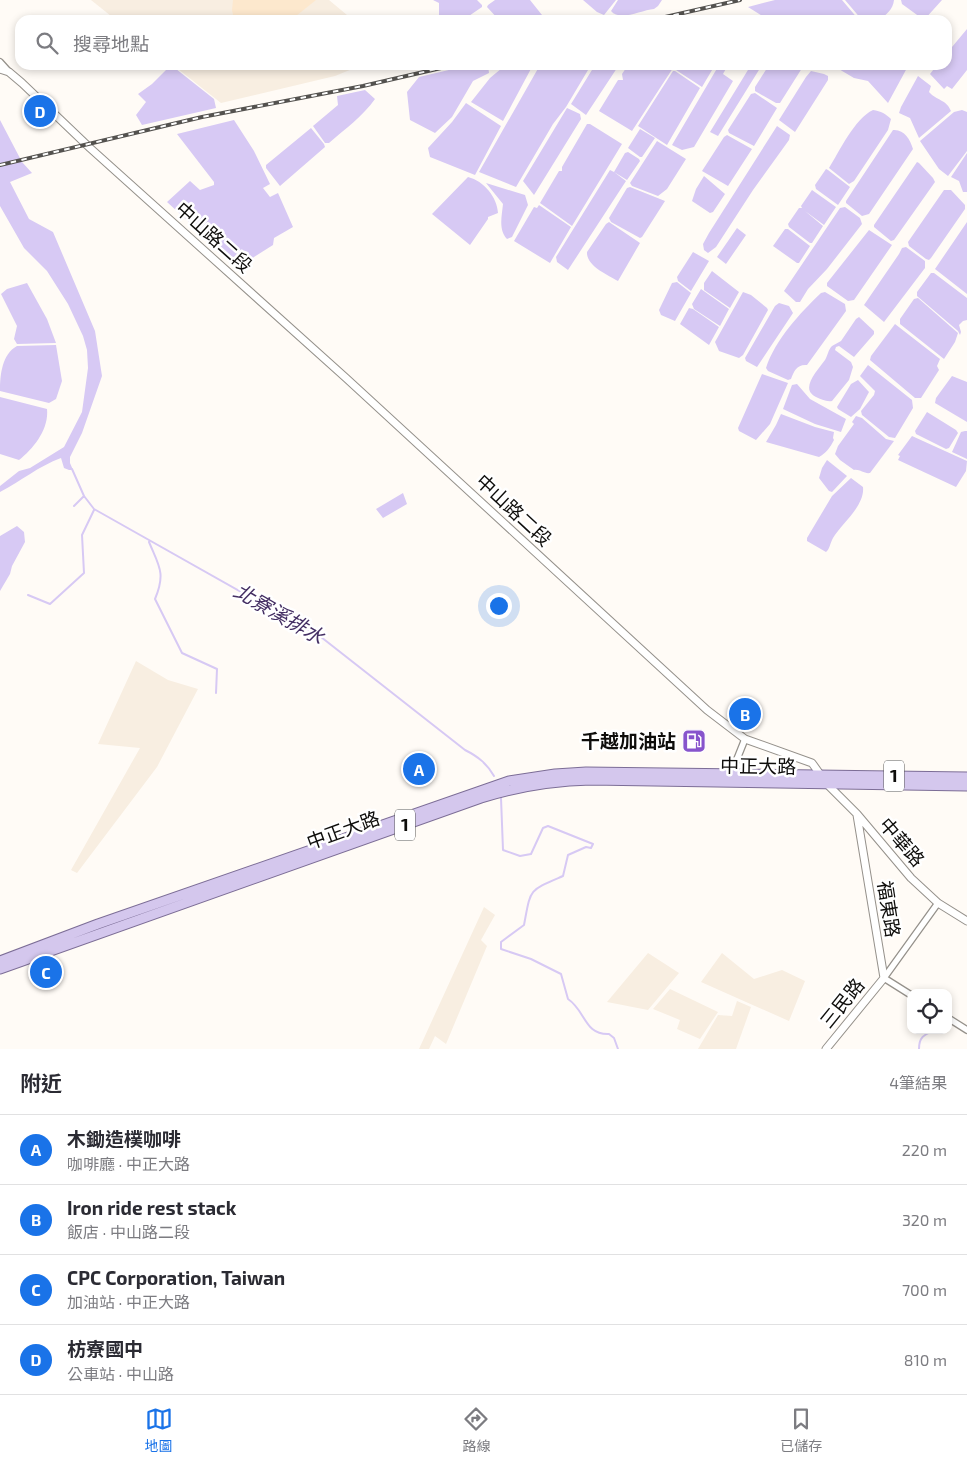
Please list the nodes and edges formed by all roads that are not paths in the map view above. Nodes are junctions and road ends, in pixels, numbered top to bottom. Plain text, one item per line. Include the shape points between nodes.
1 (0, 62) edge
2 (0, 69) edge
3 (9, 72) junction
4 (745, 739) junction
5 (731, 774) junction
6 (821, 775) junction
7 (967, 777) edge
8 (828, 784) junction
9 (967, 786) edge
10 (857, 814) junction
11 (938, 903) junction
12 (967, 922) edge
13 (35, 952) junction
14 (0, 961) edge
15 (0, 969) edge
16 (884, 978) junction
17 (907, 992) edge
18 (952, 1021) edge
19 (967, 1030) edge
20 (826, 1049) edge

1 - 3 street
2 - 3 street
3 - 4 street, 中山路二段 via 707,710
4 - 5 street
4 - 6 street, 中山路二段 via 812,763
5 - 6 main road, 中正大路 / 1
5 - 13 main road, 中正大路 / 1 via 586,772 509,781 98,924
6 - 7 main road, 1
6 - 8 street, 中華路
8 - 9 main road, 1
8 - 10 street, 中華路
8 - 13 main road, 中正大路 / 1 via 591,780 524,786 472,801
10 - 11 street, 中華路 via 910,878
10 - 16 street, 福東路
11 - 12 street, 中華路
11 - 16 street
13 - 14 main road, 中正大路 / 1
13 - 15 main road, 中正大路 / 1
16 - 17 street
16 - 20 street, 三民路
18 - 19 street

